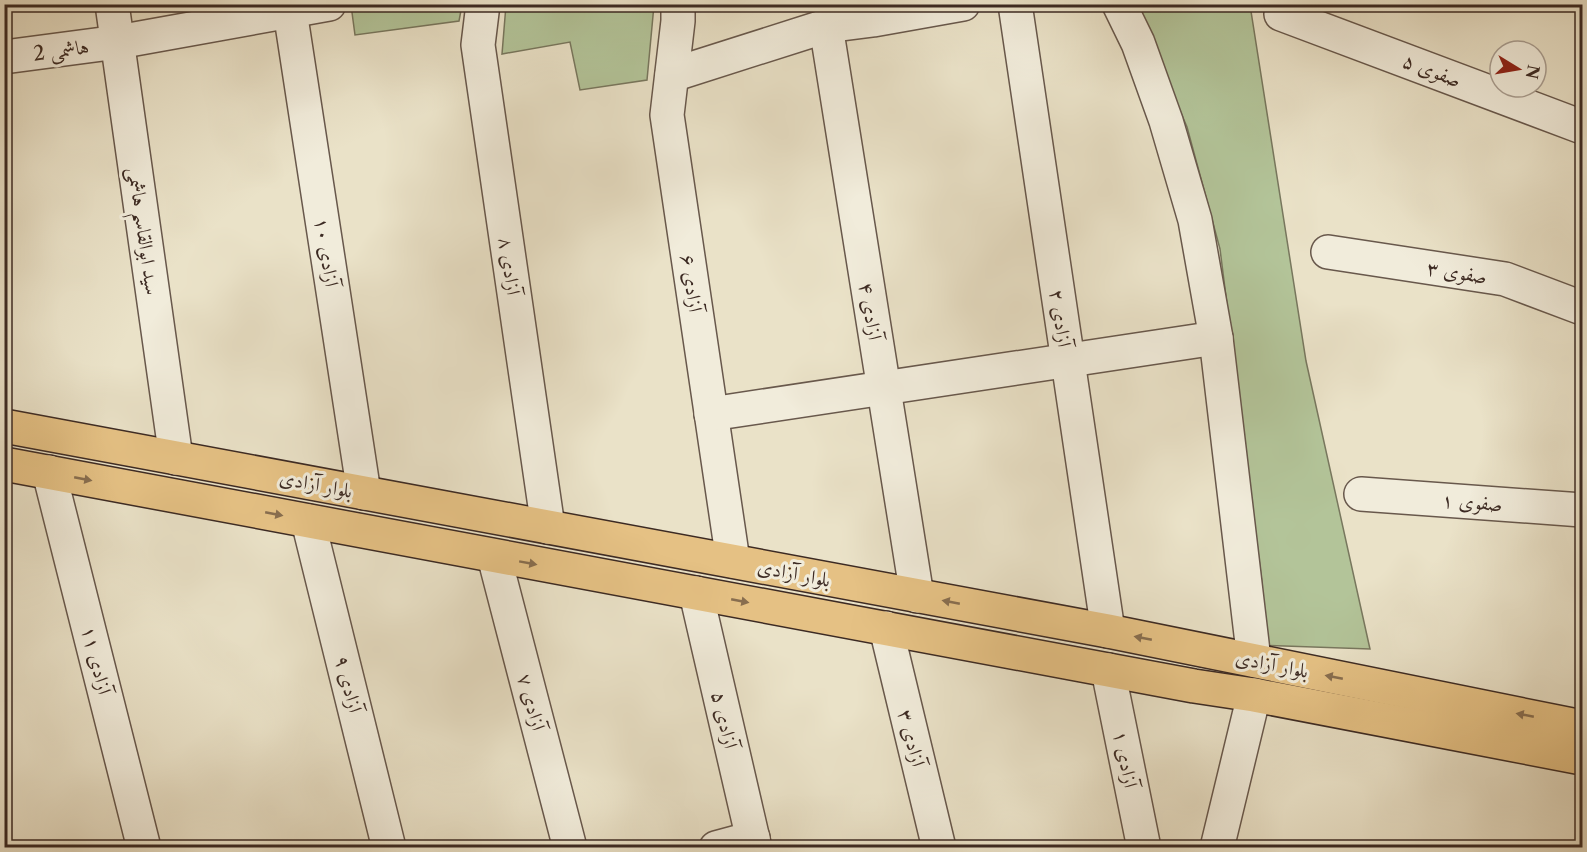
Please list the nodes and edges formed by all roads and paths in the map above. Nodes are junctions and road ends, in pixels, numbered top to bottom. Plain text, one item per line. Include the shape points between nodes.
1 (112, 4) edge
2 (483, 4) edge
3 (678, 4) edge
4 (963, 4) edge
5 (1015, 4) edge
6 (1119, 4) edge
7 (329, 5) edge
8 (290, 11) junction
9 (871, 12) edge
10 (1281, 14) dead end
11 (826, 26) junction
12 (118, 42) junction
13 (4, 57) edge
14 (672, 75) junction
15 (1582, 127) edge
16 (1328, 252) dead end
17 (1582, 308) edge
18 (1216, 338) junction
19 (1068, 360) junction
20 (884, 388) junction
21 (711, 414) junction
22 (4, 426) edge
23 (176, 458) junction
24 (4, 464) edge
25 (49, 472) junction
26 (363, 493) junction
27 (1361, 494) dead end
28 (1582, 510) edge
29 (308, 521) junction
30 (548, 527) junction
31 (494, 556) junction
32 (733, 561) junction
33 (696, 593) junction
34 (917, 596) junction
35 (1044, 619) junction
36 (886, 628) junction
37 (1108, 631) junction
38 (1039, 657) junction
39 (1254, 660) junction
40 (1108, 670) junction
41 (1254, 695) junction
42 (1582, 727) edge
43 (1582, 758) edge
44 (754, 843) edge
45 (144, 848) edge
46 (389, 848) edge
47 (570, 848) edge
48 (716, 848) edge
49 (939, 848) edge
50 (1144, 848) edge
51 (1217, 848) edge

1 - 12 street, سید ابوالقاسم هاشمی
2 - 30 street, آزادی ۸ via 478,45
3 - 14 street, آزادی ۶
4 - 9 street
5 - 19 street, آزادی ۲
6 - 18 street via 1166,121 1195,220
7 - 8 street, هاشمی 2
8 - 12 street, هاشمی 2
8 - 26 street, آزادی ۱۰
9 - 11 street
10 - 15 street, صفوی ۵
11 - 14 street
11 - 20 street, آزادی ۴
12 - 13 street, هاشمی 2
12 - 23 street, سید ابوالقاسم هاشمی
14 - 21 street, آزادی ۶ via 667,115
16 - 17 street, صفوی ۳ via 1505,279
18 - 19 street
18 - 39 street
19 - 20 street
19 - 37 street, آزادی ۲
20 - 21 street
20 - 34 street, آزادی ۴
21 - 32 street, آزادی ۶
22 - 23 main road, بلوار آزادی
23 - 26 main road, بلوار آزادی
24 - 25 main road, بلوار آزادی
25 -> 29 main road, بلوار آزادی
25 - 45 street, آزادی ۱۱
26 - 30 main road, بلوار آزادی
27 - 28 street, صفوی ۱
29 - 31 main road, بلوار آزادی
29 - 46 street, آزادی ۹
30 - 32 main road, بلوار آزادی
31 -> 33 main road, بلوار آزادی
31 - 47 street, آزادی ۷
32 - 34 main road, بلوار آزادی
33 -> 36 main road, بلوار آزادی
33 - 44 street, آزادی ۵
35 -> 34 main road, بلوار آزادی
35 - 37 main road, بلوار آزادی
35 - 38 main road
36 - 38 main road, بلوار آزادی
36 - 49 street, آزادی ۳
39 -> 37 main road, بلوار آزادی
38 - 40 main road, بلوار آزادی
42 -> 39 main road, بلوار آزادی
40 - 41 main road, بلوار آزادی
40 - 50 street, آزادی ۱
41 - 43 main road, بلوار آزادی
41 - 51 street
44 - 48 street

